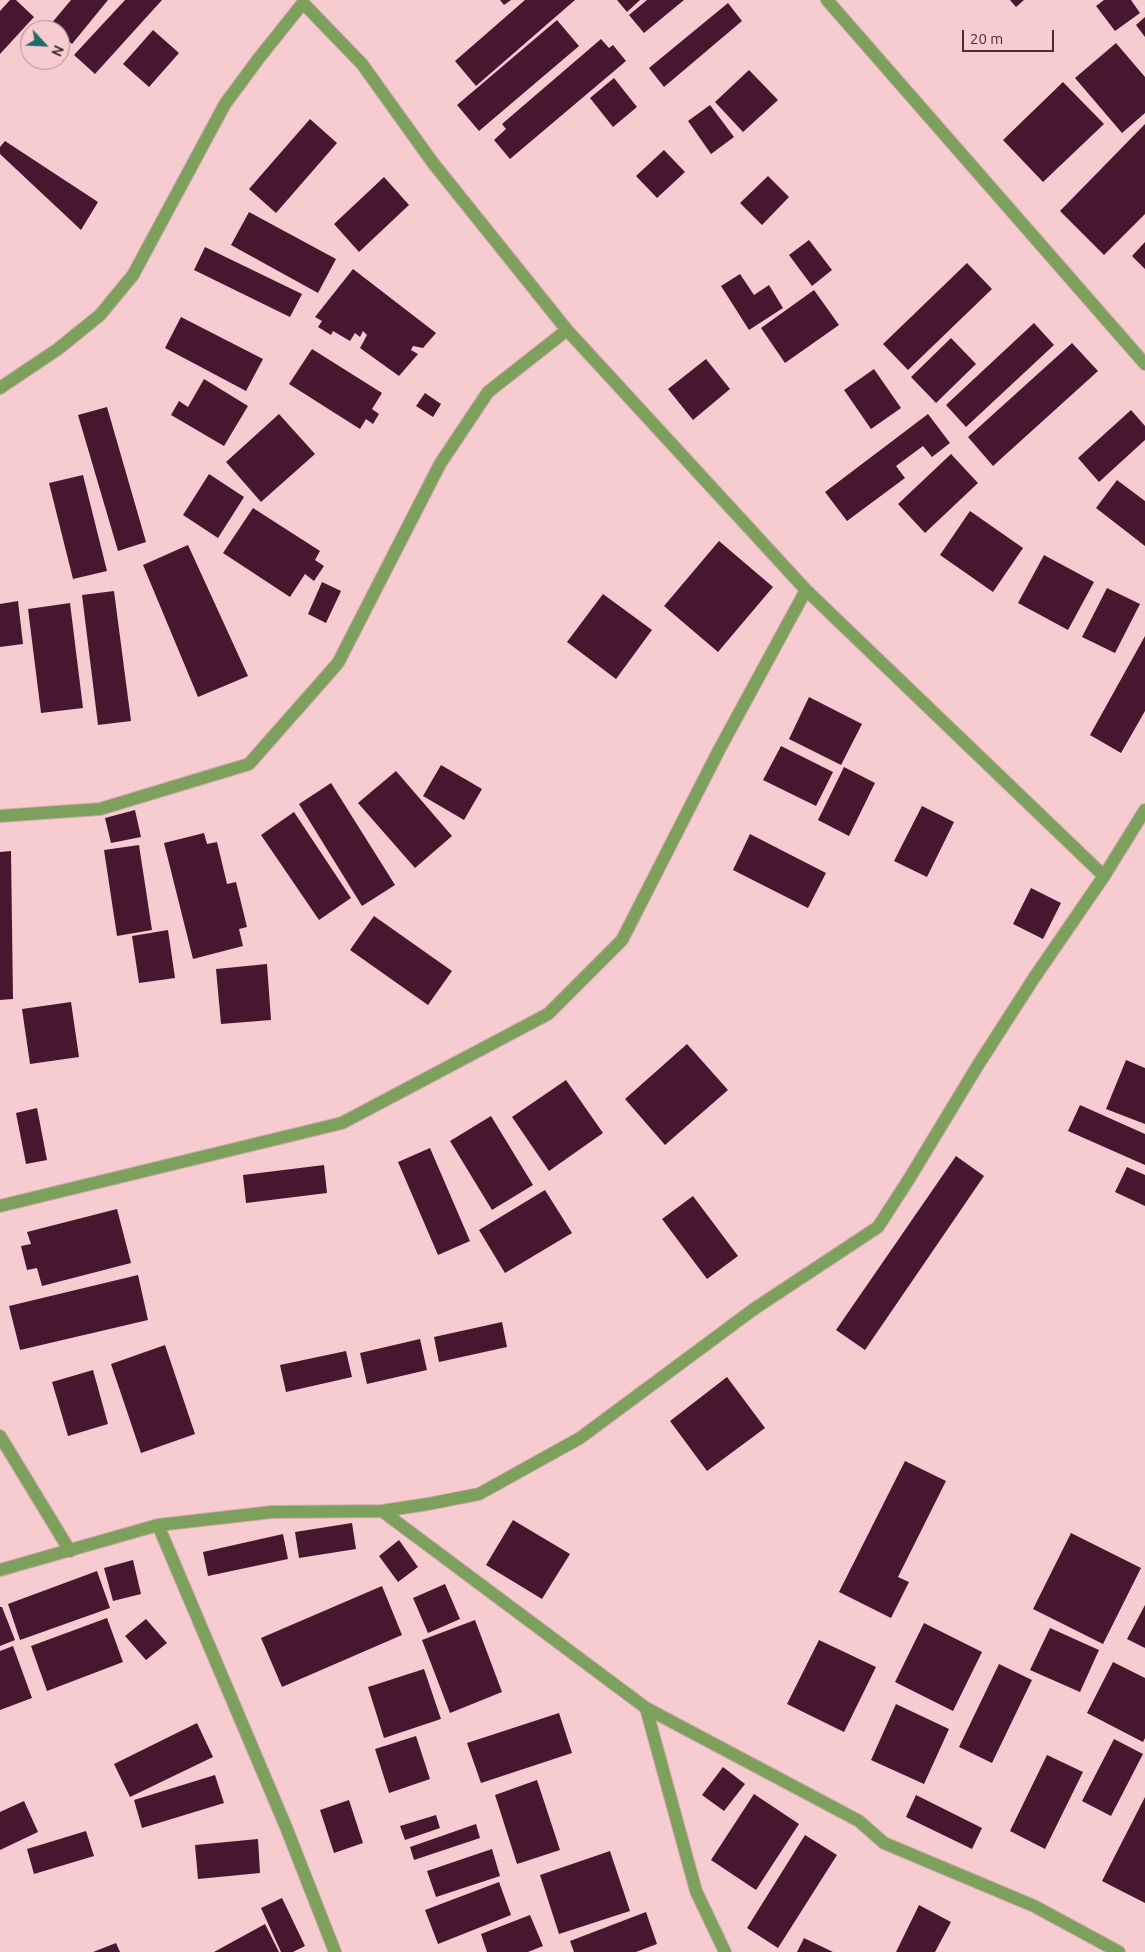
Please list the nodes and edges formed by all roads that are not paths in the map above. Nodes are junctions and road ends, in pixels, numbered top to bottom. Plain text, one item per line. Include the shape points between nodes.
1 (827, 0) edge
2 (302, 1) edge
3 (567, 330) junction
4 (1145, 364) edge
5 (0, 388) edge
6 (806, 590) junction
7 (1145, 810) edge
8 (0, 816) edge
9 (1104, 876) junction
10 (0, 1206) edge
11 (0, 1436) edge
12 (382, 1511) junction
13 (158, 1525) junction
14 (70, 1550) junction
15 (0, 1570) edge
16 (646, 1708) junction
17 (335, 1952) edge
18 (725, 1952) edge
19 (1119, 1952) edge

1 - 4 street
2 - 3 street via 362,64 433,163
2 - 5 street via 225,104 133,275 100,315 58,349
3 - 6 street
3 - 8 street via 488,392 440,464 338,663 249,764 100,809
6 - 9 street
6 - 10 street via 719,750 622,940 548,1014 342,1123
7 - 9 street
9 - 12 street via 1034,978 878,1227 754,1309 580,1438 479,1494
11 - 14 street
12 - 13 street via 272,1512
12 - 16 street
13 - 14 street
13 - 17 street via 286,1827
14 - 15 street
16 - 18 street via 696,1891
16 - 19 street via 859,1821 884,1843 1034,1906

